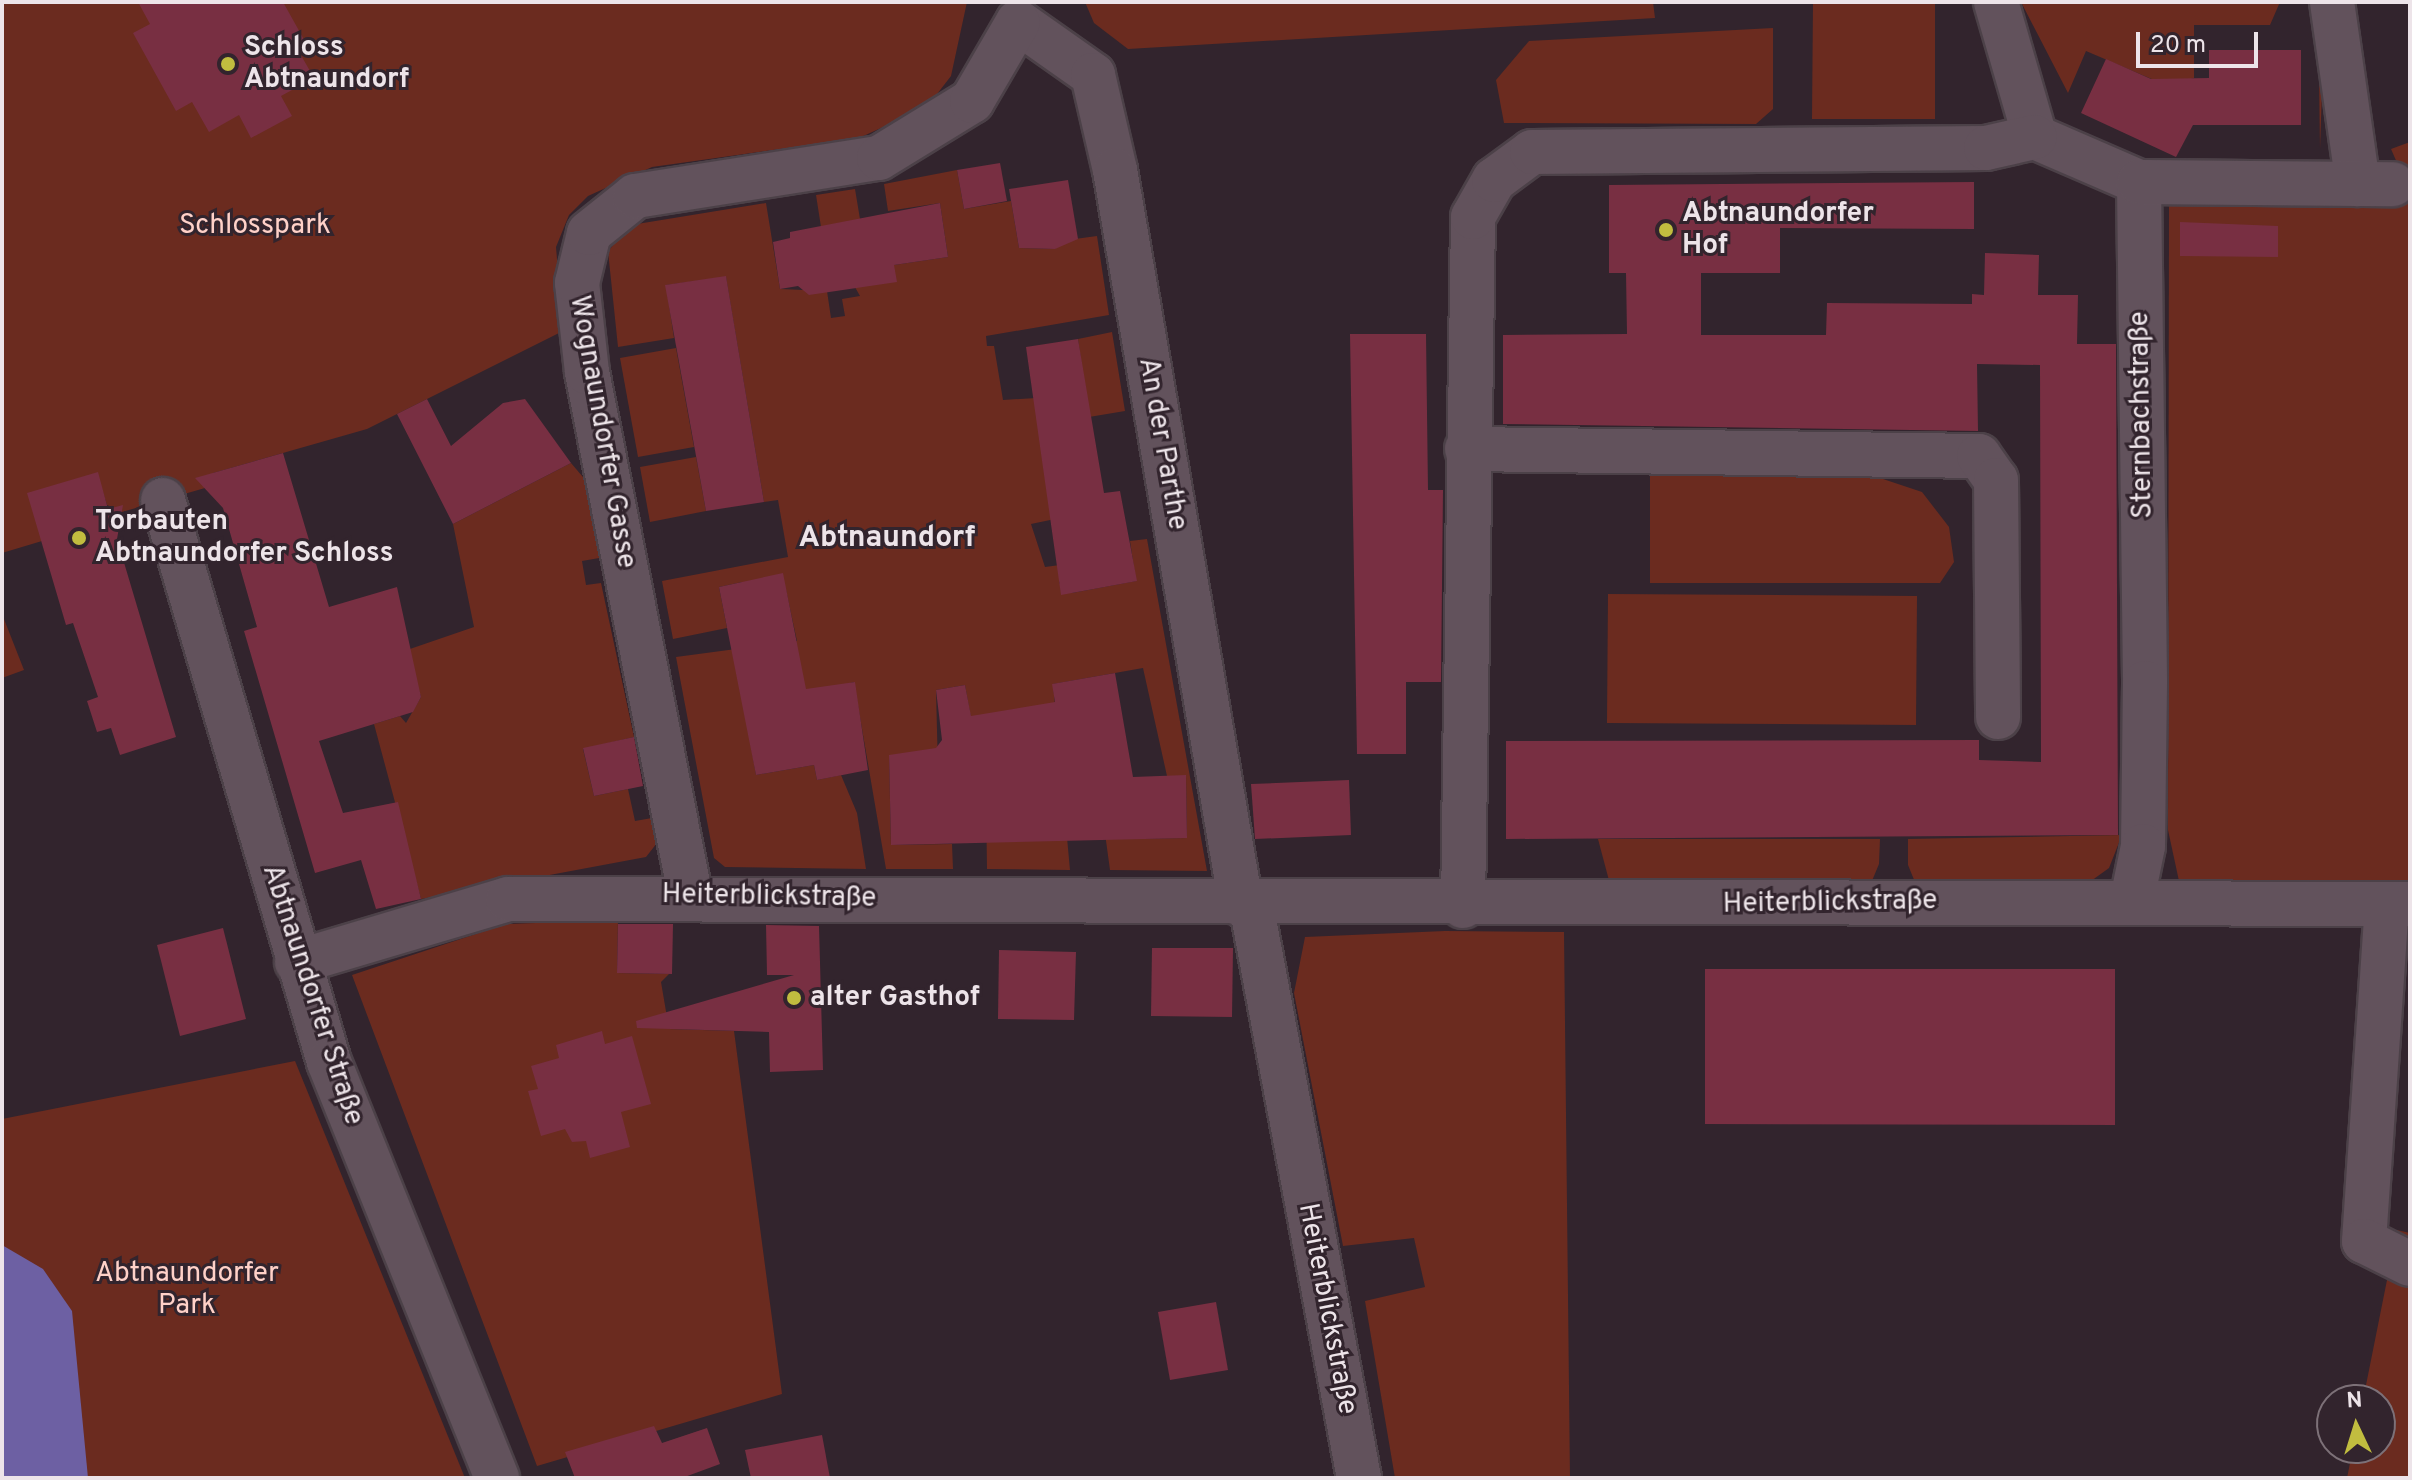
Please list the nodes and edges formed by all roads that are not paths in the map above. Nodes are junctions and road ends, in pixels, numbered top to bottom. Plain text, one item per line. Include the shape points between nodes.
1 (1996, 2) edge
2 (2332, 2) edge
3 (1015, 12) edge
4 (2035, 137) junction
5 (2139, 182) junction
6 (1467, 449) junction
7 (163, 500) dead end
8 (1998, 717) dead end
9 (690, 894) junction
10 (2132, 900) junction
11 (1246, 904) junction
12 (2398, 904) edge
13 (1463, 906) junction
14 (297, 962) junction
15 (2410, 1264) edge
16 (497, 1478) edge
17 (1359, 1478) edge

1 - 4 street
2 - 5 street via 2375,184
3 - 9 street, Wognaundorfer Gasse via 972,101 879,158 635,196 589,233 577,283 587,372
3 - 11 street, An der Parthe via 1093,75 1118,185
4 - 5 street
4 - 6 street via 1986,148 1532,152 1494,180 1473,217
5 - 10 street, Sternbachstraße via 2145,698 2143,846
6 - 8 street via 1979,456 1996,480
6 - 13 street
7 - 14 street, Abtnaundorfer Straße
9 - 11 street, Heiterblickstraße
9 - 14 street, Heiterblickstraße via 508,899
10 - 12 street, Heiterblickstraße
10 - 13 street, Heiterblickstraße
11 - 13 street, Heiterblickstraße
11 - 17 street, Heiterblickstraße
12 - 15 street via 2364,1241
14 - 16 street, Abtnaundorfer Straße via 329,1062

